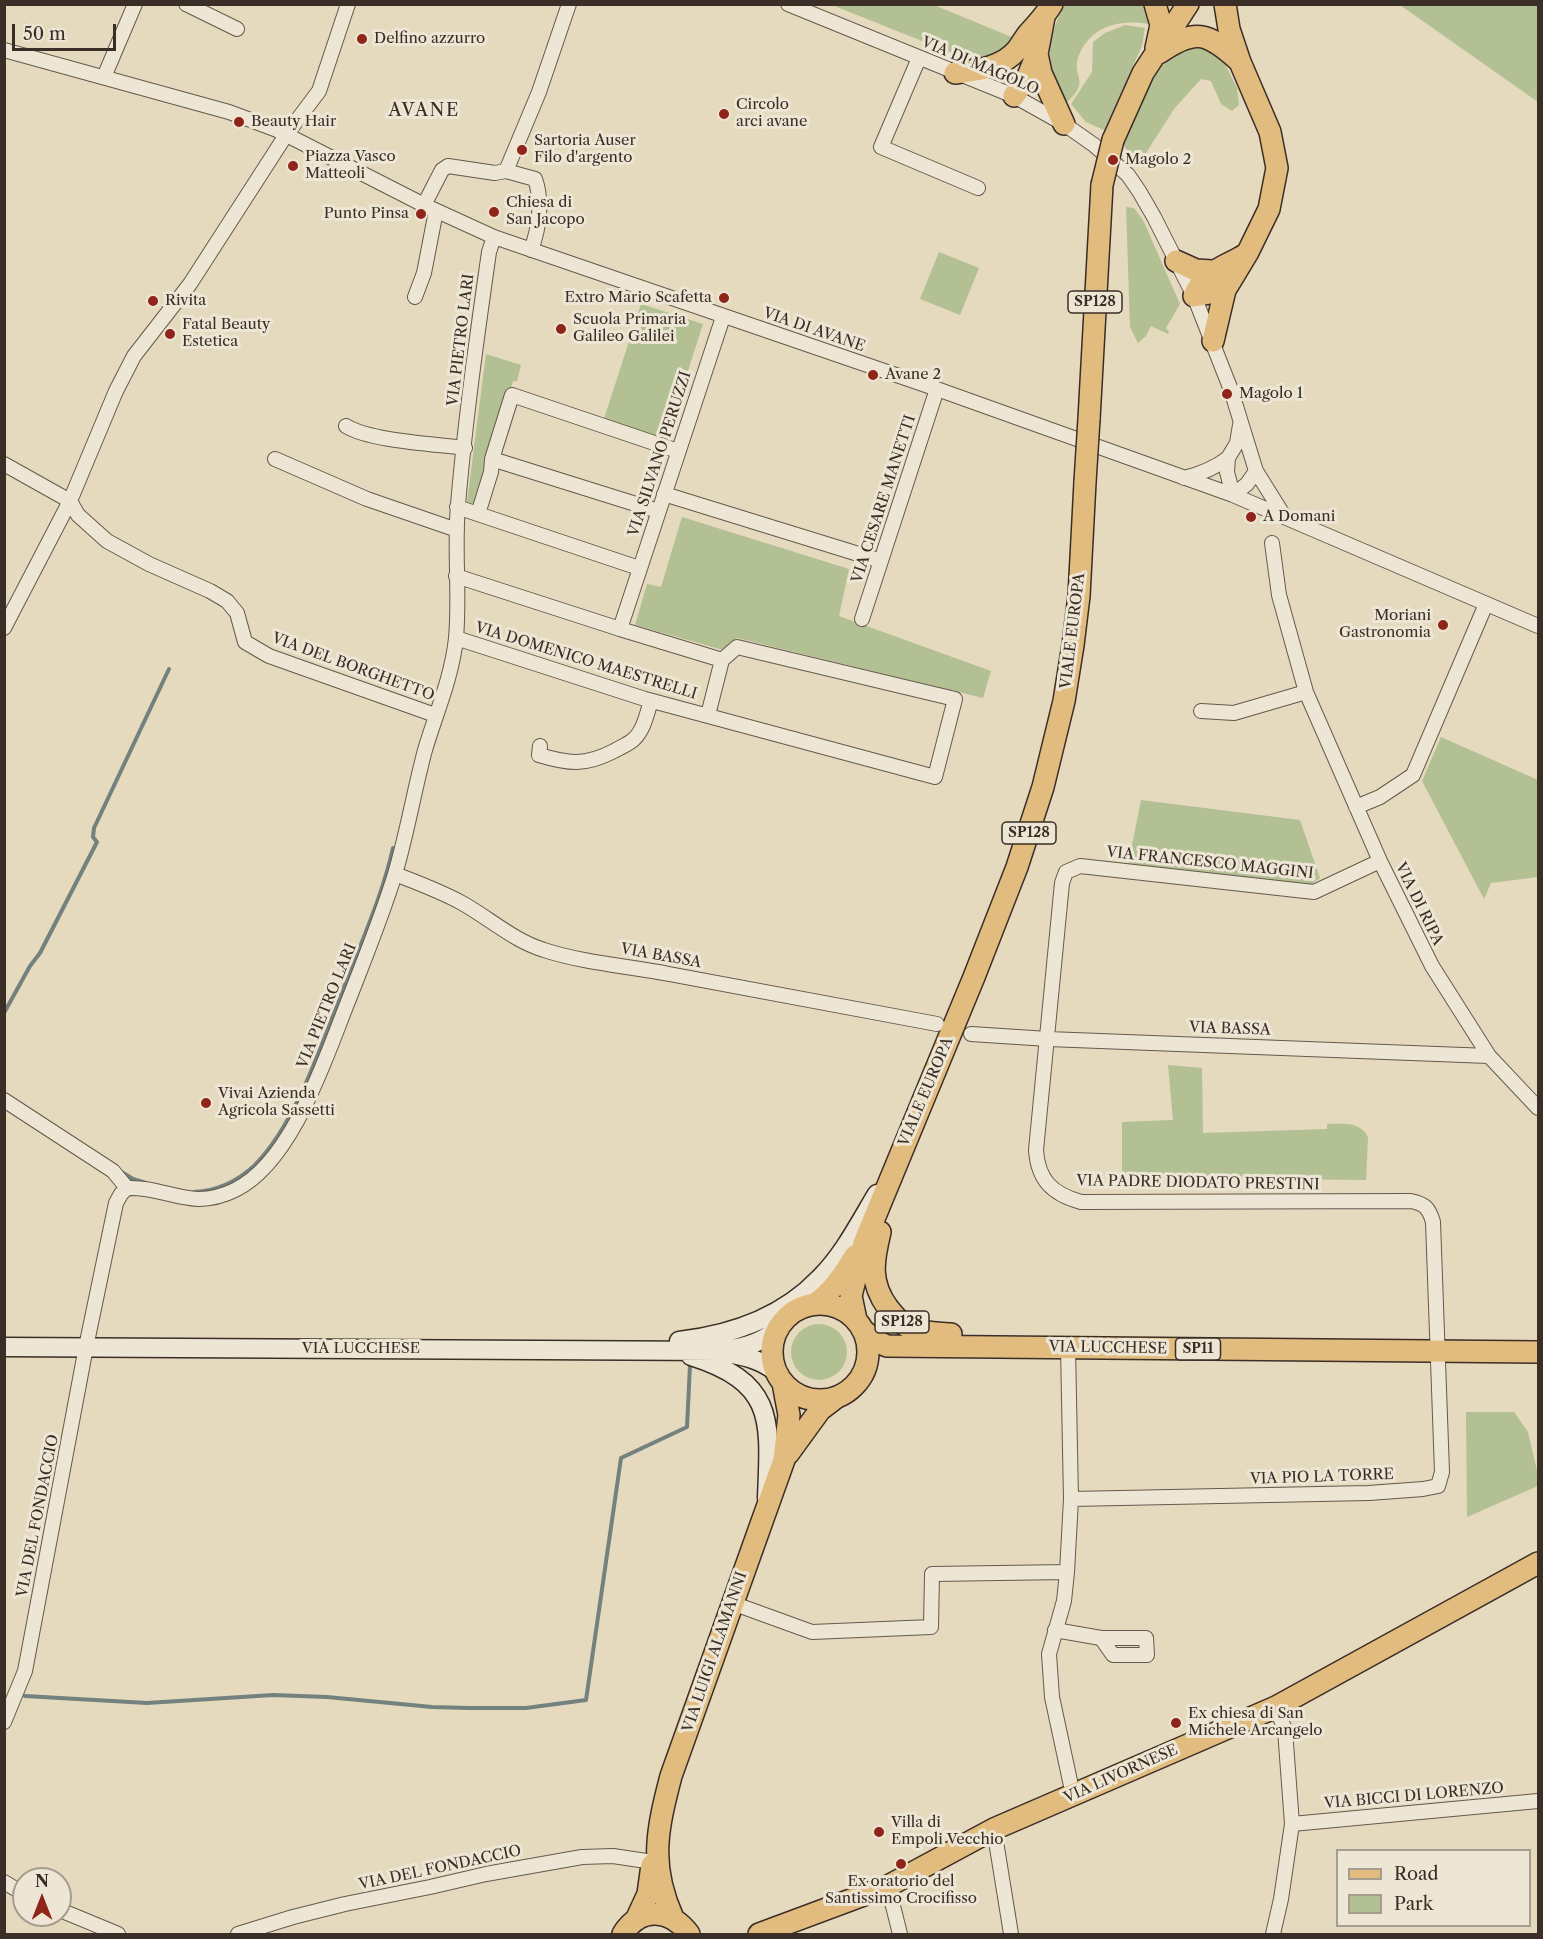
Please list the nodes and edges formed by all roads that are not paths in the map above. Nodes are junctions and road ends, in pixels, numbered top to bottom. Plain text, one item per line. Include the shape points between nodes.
1 (135, 4) edge
2 (186, 4) edge
3 (348, 4) edge
4 (569, 4) edge
5 (788, 4) edge
6 (1155, 4) edge
7 (1188, 4) edge
8 (1225, 4) edge
9 (1048, 11) edge
10 (237, 29) dead end
11 (4, 50) edge
12 (1016, 52) junction
13 (1037, 54) junction
14 (1154, 57) junction
15 (919, 58) junction
16 (1240, 62) junction
17 (955, 72) junction
18 (104, 77) junction
19 (1014, 96) junction
20 (1064, 123) junction
21 (286, 135) junction
22 (506, 171) junction
23 (978, 188) dead end
24 (430, 208) junction
25 (494, 237) junction
26 (531, 250) junction
27 (1248, 252) junction
28 (1176, 261) junction
29 (1212, 272) junction
30 (1225, 290) junction
31 (1194, 296) junction
32 (415, 297) dead end
33 (723, 317) junction
34 (1213, 341) junction
35 (937, 389) junction
36 (1241, 420) junction
37 (346, 426) dead end
38 (465, 448) junction
39 (678, 452) junction
40 (1228, 458) junction
41 (274, 459) dead end
42 (492, 459) junction
43 (4, 464) edge
44 (1256, 471) junction
45 (1184, 478) junction
46 (664, 494) junction
47 (1233, 495) junction
48 (69, 501) junction
49 (457, 507) junction
50 (658, 511) junction
51 (478, 514) junction
52 (1284, 516) junction
53 (457, 530) junction
54 (1272, 543) dead end
55 (881, 561) junction
56 (639, 568) junction
57 (456, 576) junction
58 (1486, 604) junction
59 (862, 619) dead end
60 (1539, 626) edge
61 (4, 628) edge
62 (620, 629) junction
63 (456, 638) junction
64 (723, 660) junction
65 (1306, 693) junction
66 (651, 701) junction
67 (1201, 711) dead end
68 (435, 715) junction
69 (708, 715) junction
70 (540, 746) dead end
71 (1356, 807) junction
72 (1380, 861) junction
73 (1066, 872) joint
74 (395, 874) junction
75 (937, 1024) dead end
76 (971, 1034) dead end
77 (1048, 1039) junction
78 (1489, 1056) junction
79 (4, 1100) edge
80 (1536, 1101) edge
81 (896, 1164) junction
82 (127, 1188) junction
83 (1428, 1208) joint
84 (864, 1243) junction
85 (815, 1304) junction
86 (859, 1325) junction
87 (777, 1330) junction
88 (4, 1347) edge
89 (86, 1347) junction
90 (1068, 1347) junction
91 (593, 1349) junction
92 (645, 1350) junction
93 (717, 1351) junction
94 (1438, 1352) junction
95 (1539, 1352) edge
96 (779, 1377) junction
97 (837, 1397) junction
98 (784, 1460) junction
99 (1071, 1499) junction
100 (767, 1507) junction
101 (1539, 1563) edge
102 (1067, 1572) junction
103 (732, 1603) junction
104 (1055, 1630) junction
105 (1101, 1638) dead end
106 (1276, 1707) junction
107 (4, 1722) edge
108 (1073, 1795) junction
109 (1539, 1801) edge
110 (1292, 1824) junction
111 (994, 1829) junction
112 (655, 1855) junction
113 (888, 1886) junction
114 (72, 1916) edge
115 (673, 1918) junction
116 (630, 1927) edge
117 (118, 1935) edge
118 (238, 1935) edge
119 (689, 1935) edge
120 (759, 1935) edge
121 (900, 1935) edge
122 (1011, 1935) edge
123 (1273, 1935) edge

1 - 18 street
2 - 10 street
3 - 21 street via 319,91
4 - 22 street
5 - 15 street, VIA DI MAGOLO
6 - 14 main road via 1161,25
7 - 14 main road, VIALE EUROPA / SP128
8 - 16 main road
9 - 12 main road
9 - 13 main road
11 - 18 street, VIA DI AVANE
12 - 17 main road via 989,68
12 - 19 main road via 1012,70
13 - 19 main road
13 - 20 main road via 1041,73
14 - 16 main road via 1178,40 1200,36 1218,43
14 - 81 main road, VIALE EUROPA / SP128, bridge via 1113,140 1102,186 1079,596 1068,682 1028,837
15 - 17 street, VIA DI MAGOLO
15 - 23 street via 880,147
16 - 27 main road via 1270,132 1277,168 1269,209
17 - 19 street, VIA DI MAGOLO
18 - 21 street, VIA DI AVANE via 229,112
19 - 20 street, VIA DI MAGOLO
20 - 28 street, VIA DI MAGOLO via 1128,175
21 - 24 street, VIA DI AVANE
21 - 48 street via 190,284 134,356
22 - 24 street via 447,166 442,170
22 - 26 street via 535,179 538,188 537,235
24 - 25 street, VIA DI AVANE
24 - 32 street via 424,273
25 - 26 street, VIA DI AVANE
25 - 38 street, VIA PIETRO LARI
26 - 33 street, VIA DI AVANE
27 - 29 main road
27 - 30 main road
28 - 29 main road
28 - 31 street, VIA DI MAGOLO
29 - 31 main road
30 - 31 main road
30 - 34 main road
31 - 34 street, VIA DI MAGOLO
33 - 35 street, VIA DI AVANE
33 - 39 street, VIA SILVANO PERUZZI
34 - 36 street, VIA DI MAGOLO
35 - 45 street, VIA DI AVANE
35 - 55 street, VIA CESARE MANETTI
36 - 40 street via 1237,442
36 - 44 street, VIA DI MAGOLO
37 - 38 street via 399,440
38 - 49 street, VIA PIETRO LARI
39 - 42 street via 512,395
39 - 46 street, VIA SILVANO PERUZZI
40 - 45 street
40 - 47 street
41 - 53 street via 367,499
42 - 50 street
42 - 51 street
43 - 48 street
44 - 47 street
44 - 52 street, VIA DI MAGOLO
45 - 47 street, VIA DI AVANE
46 - 50 street, VIA SILVANO PERUZZI
46 - 55 street
47 - 52 street, VIA DI AVANE
48 - 61 street
48 - 68 street, VIA DEL BORGHETTO via 78,516 107,541 227,601 237,613 245,642 268,656
49 - 51 street
49 - 53 street, VIA PIETRO LARI
50 - 56 street, VIA SILVANO PERUZZI
51 - 56 street
52 - 58 street, VIA DI AVANE
53 - 57 street, VIA PIETRO LARI
54 - 65 street, VIA DI RIPA via 1279,595
55 - 59 street, VIA CESARE MANETTI
56 - 62 street, VIA SILVANO PERUZZI
57 - 62 street
57 - 63 street, VIA PIETRO LARI
58 - 60 street, VIA DI AVANE
58 - 71 street via 1413,776
62 - 64 street
63 - 66 street, VIA DOMENICO MAESTRELLI
63 - 68 street, VIA PIETRO LARI
64 - 69 street, VIA DOMENICO MAESTRELLI
64 - 69 street, VIA DOMENICO MAESTRELLI via 737,647 955,699 935,777
65 - 67 street via 1234,713
65 - 71 street, VIA DI RIPA
66 - 69 street, VIA DOMENICO MAESTRELLI
66 - 70 street via 635,739 604,756 569,763 538,755
68 - 74 street, VIA PIETRO LARI
71 - 72 street, VIA DI RIPA
72 - 73 street, VIA FRANCESCO MAGGINI via 1314,892 1080,866
72 - 78 street, VIA DI RIPA via 1431,966
73 - 77 street, VIA PADRE DIODATO PRESTINI
74 - 75 street, VIA BASSA via 462,903 543,950
74 - 82 street, VIA PIETRO LARI via 306,1102 284,1143 264,1167 249,1182 222,1196 185,1199
76 - 77 street, VIA BASSA
77 - 78 street, VIA BASSA
77 - 83 street, VIA PADRE DIODATO PRESTINI via 1037,1166 1048,1184 1067,1198 1081,1202 1411,1201
78 - 80 street, VIA DI RIPA
79 - 82 street via 113,1171
81 - 84 main road, VIALE EUROPA / SP128
81 - 90 main road, SP128 via 877,1245 874,1279 894,1316 906,1326 927,1332 1037,1340
81 - 91 main road, SP128 via 841,1252 820,1279 796,1299 736,1330 696,1339
82 - 89 street via 112,1217
83 - 94 street, VIA PIO LA TORRE via 1433,1222
84 - 85 main road, VIALE EUROPA / SP128 via 840,1279
84 - 86 main road, VIALE EUROPA / SP128 via 851,1296
85 - 86 main road, VIA LUCCHESE / SP11 via 837,1307
85 - 87 main road, VIA LUCCHESE via 793,1312
86 - 90 main road, VIA LUCCHESE / SP11 via 887,1346
86 - 97 main road via 867,1343 865,1369 849,1391
87 - 93 main road, VIA LUCCHESE via 756,1343
87 - 96 main road via 772,1358
88 - 89 main road, VIA LUCCHESE
89 - 91 main road, VIA LUCCHESE
89 - 107 street, VIA DEL FONDACCIO via 25,1671
90 - 94 main road, VIA LUCCHESE / SP11
90 - 99 street
91 - 92 main road, VIA LUCCHESE
92 - 93 main road, VIA LUCCHESE
92 - 100 main road via 681,1353 711,1362 736,1374 753,1391 764,1411 769,1437
93 - 96 main road, VIA LUCCHESE via 765,1364
94 - 95 main road, VIA LUCCHESE / SP11
94 - 99 street, VIA PIO LA TORRE via 1442,1472 1438,1486 1369,1493
96 - 97 main road, VIA LUCCHESE via 802,1397
96 - 98 main road, VIA LUIGI ALAMANNI via 789,1415
97 - 98 main road, VIA LUIGI ALAMANNI via 820,1410
98 - 100 main road, VIA LUIGI ALAMANNI
99 - 102 street
100 - 103 main road, VIA LUIGI ALAMANNI
101 - 106 main road, VIA LIVORNESE
102 - 103 street via 932,1574 931,1627 812,1632
102 - 104 street
103 - 112 main road, VIA LUIGI ALAMANNI via 671,1776
104 - 105 street
104 - 108 street via 1049,1654 1052,1697
106 - 108 main road, VIA LIVORNESE
106 - 110 street via 1285,1730
108 - 111 main road, VIA LIVORNESE
109 - 110 street, VIA BICCI DI LORENZO
110 - 123 street
111 - 113 main road, VIA LIVORNESE
111 - 122 street
112 - 115 main road, VIA LUIGI ALAMANNI
112 - 116 main road, VIA LUIGI ALAMANNI via 648,1894
112 - 118 street, VIA DEL FONDACCIO via 582,1857 486,1874 345,1904
113 - 120 main road, VIA LIVORNESE
113 - 121 street
114 - 117 street
115 - 116 main road via 654,1914
115 - 119 main road

